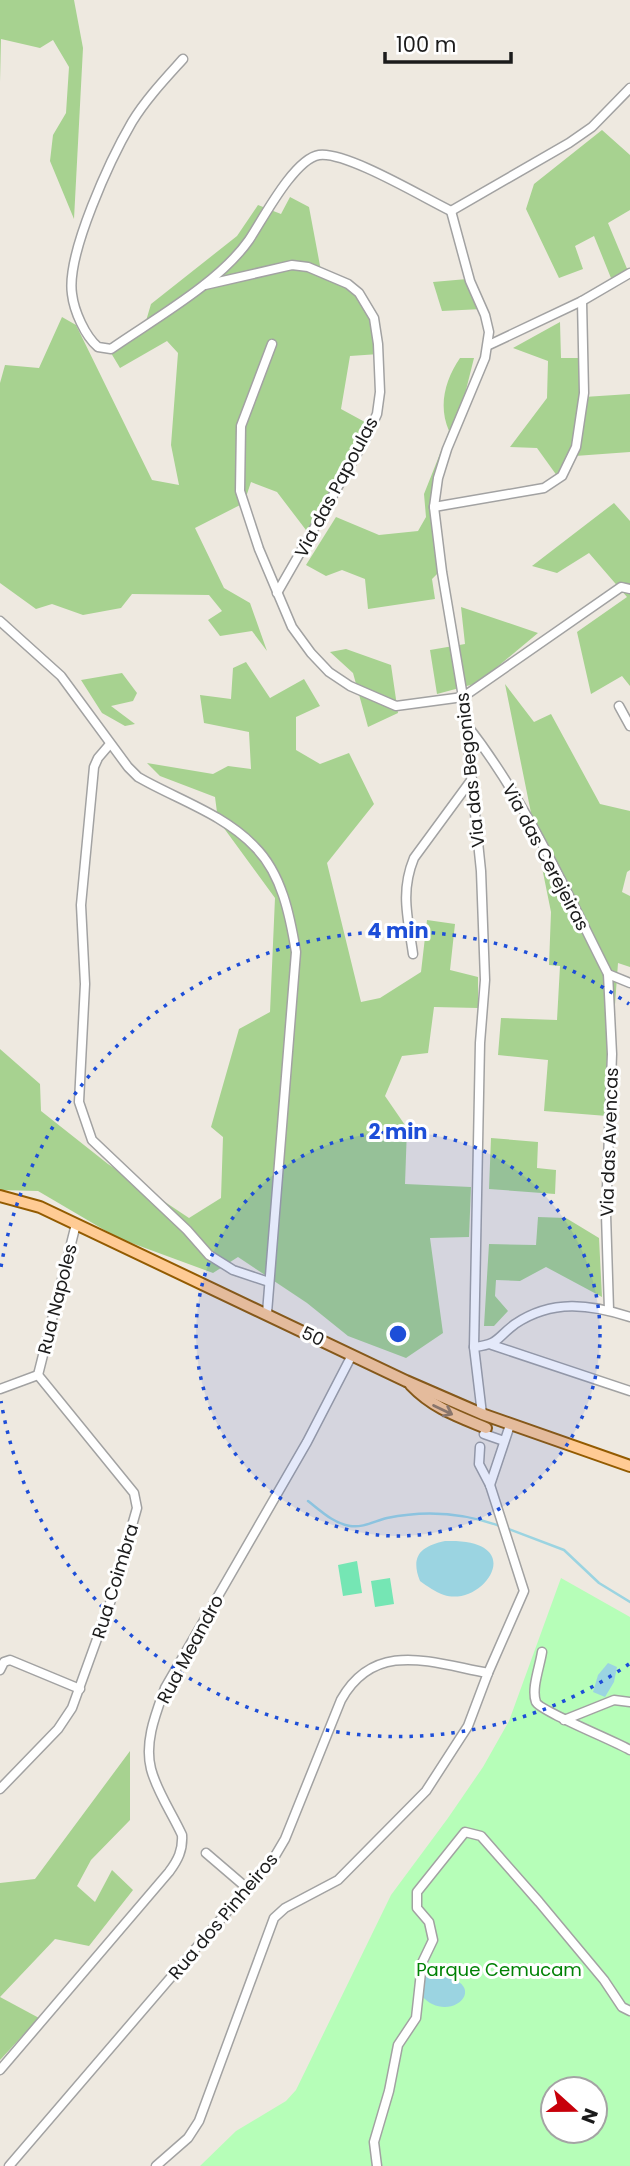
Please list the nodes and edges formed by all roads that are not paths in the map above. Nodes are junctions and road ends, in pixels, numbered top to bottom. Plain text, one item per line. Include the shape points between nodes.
1 (183, 59) dead end
2 (630, 88) edge
3 (450, 211) junction
4 (630, 273) edge
5 (204, 285) junction
6 (582, 301) junction
7 (272, 344) dead end
8 (488, 345) junction
9 (434, 507) junction
10 (630, 579) edge
11 (626, 588) edge
12 (277, 593) junction
13 (0, 621) edge
14 (463, 697) junction
15 (619, 706) dead end
16 (466, 723) junction
17 (630, 726) edge
18 (110, 744) junction
19 (472, 779) junction
20 (413, 954) dead end
21 (608, 974) junction
22 (630, 983) edge
23 (0, 1196) edge
24 (76, 1224) junction
25 (269, 1282) junction
26 (609, 1310) junction
27 (267, 1313) junction
28 (630, 1317) edge
29 (492, 1345) junction
30 (474, 1347) junction
31 (352, 1355) junction
32 (38, 1375) junction
33 (2, 1386) edge
34 (630, 1391) edge
35 (510, 1425) junction
36 (484, 1430) junction
37 (504, 1441) junction
38 (630, 1466) edge
39 (490, 1485) junction
40 (542, 1652) dead end
41 (0, 1670) edge
42 (488, 1673) junction
43 (80, 1689) junction
44 (630, 1702) edge
45 (564, 1720) junction
46 (630, 1750) edge
47 (0, 1789) edge
48 (206, 1853) dead end
49 (248, 1889) junction
50 (630, 2011) edge
51 (0, 2070) edge
52 (9, 2166) edge
53 (156, 2166) edge
54 (377, 2166) edge

1 - 5 street via 133,121 107,168 76,258 72,294 93,343 107,350
2 - 3 street via 592,127 569,143
3 - 5 street via 401,184 320,155 292,174 246,244
3 - 8 street, Via das Begonias via 470,281 485,314
4 - 6 street
5 - 12 street, Via das Papoulas via 292,265 308,267 348,284 374,318 380,392 377,414
6 - 8 street
6 - 9 street via 584,393 576,447 562,476 544,488
7 - 12 street via 240,426 240,491
8 - 9 street, Via das Begonias via 447,449
9 - 14 street, Via das Begonias
10 - 11 street
11 - 14 street
12 - 14 street via 292,627 311,653 350,686 396,706
13 - 18 street via 61,677
14 - 16 street, Via das Begonias
15 - 17 street
16 - 19 street, Via das Begonias
16 - 21 street, Via das Cerejeiras via 536,834
18 - 25 street via 138,777 226,824 256,847 277,880 290,914 296,952
18 - 25 street via 94,767 81,905 85,984 81,1113 92,1140 209,1255 233,1270
19 - 20 street via 408,873 405,895
19 - 30 street, Via das Begonias via 485,980
21 - 22 street
21 - 26 street, Via das Avencas via 612,1054 606,1214
23 - 24 main road, 50 via 40,1207
24 - 27 main road, 50
24 - 32 street, Rua Napoles
25 - 27 street
26 - 28 street
26 - 29 street via 564,1305 546,1308 511,1327
27 - 31 main road, 50
29 - 30 street
29 - 34 street
30 - 36 street, Via das Begonias
31 - 36 main road, 50 via 406,1381
31 - 51 street, Rua Meandro via 165,1688 156,1712 150,1767 181,1835 180,1855
32 - 33 street, Rua Napoles
32 - 43 street, Rua Coimbra via 137,1501 110,1603
35 - 36 main road, 50
35 - 37 street
35 - 38 main road, 50
36 - 37 street
36 - 39 street via 479,1464
37 - 39 street
39 - 42 street via 524,1591
40 - 45 street via 535,1699 544,1710
41 - 43 street via 10,1660
42 - 49 street, Rua dos Pinheiros via 409,1659 381,1662 359,1676 341,1700 281,1847
42 - 53 street via 468,1726 420,1798 338,1880 274,1918 198,2121 188,2138
43 - 47 street, Rua Coimbra via 58,1729
44 - 45 street via 614,1700
45 - 46 street
48 - 49 street
49 - 52 street, Rua dos Pinheiros
50 - 54 street via 481,1836 465,1832 417,1892 417,1908 429,1922 433,1940 422,1963 416,2018 398,2045 374,2143

